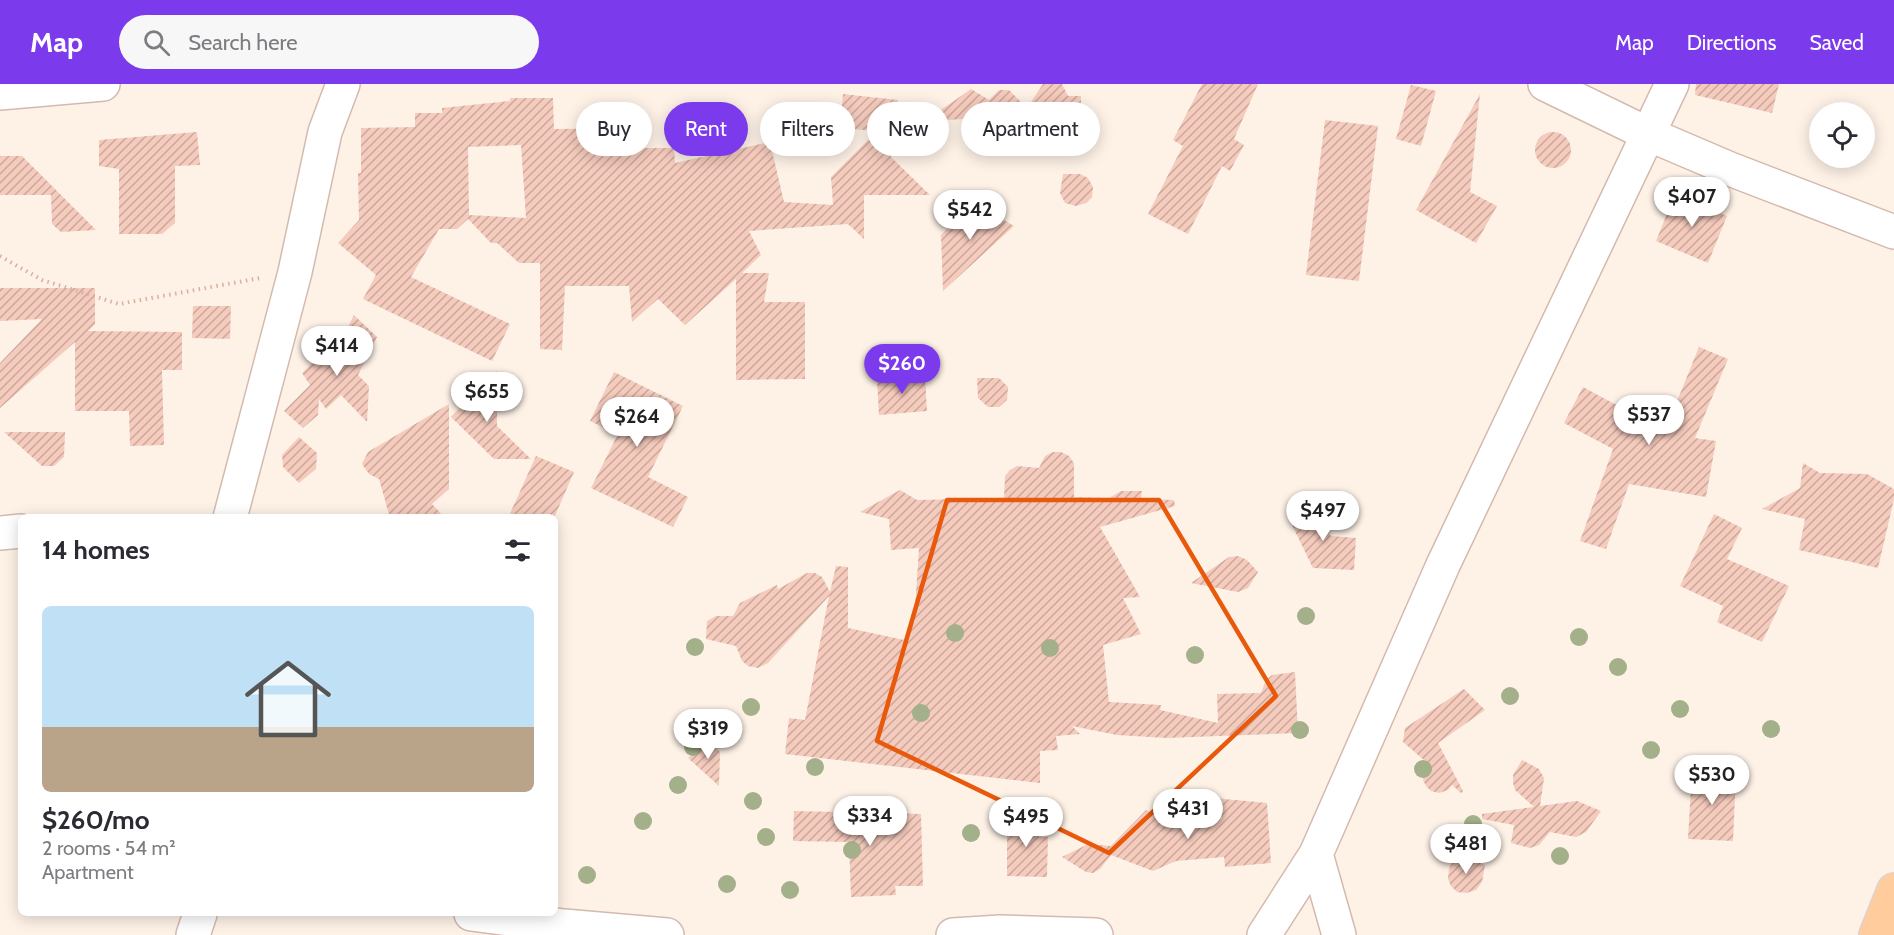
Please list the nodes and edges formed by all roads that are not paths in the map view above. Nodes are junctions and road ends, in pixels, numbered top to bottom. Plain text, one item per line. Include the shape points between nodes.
1 (103, 84) edge
2 (343, 84) edge
3 (1545, 84) edge
4 (1672, 84) edge
5 (0, 93) edge
6 (1648, 134) junction
7 (1894, 232) edge
8 (231, 514) edge
9 (18, 531) edge
10 (0, 532) edge
11 (1316, 854) junction
12 (1894, 890) edge
13 (199, 916) edge
14 (486, 916) edge
15 (194, 935) edge
16 (667, 935) edge
17 (952, 935) edge
18 (1096, 935) edge
19 (1264, 935) edge
20 (1339, 935) edge
21 (1876, 935) edge

1 - 5 street
2 - 8 street via 325,132 295,272
3 - 6 street
4 - 6 street
6 - 7 street
6 - 11 street via 1443,565
9 - 10 street
11 - 19 street
11 - 20 street
12 - 21 main road
13 - 15 street
14 - 16 street
17 - 18 street

